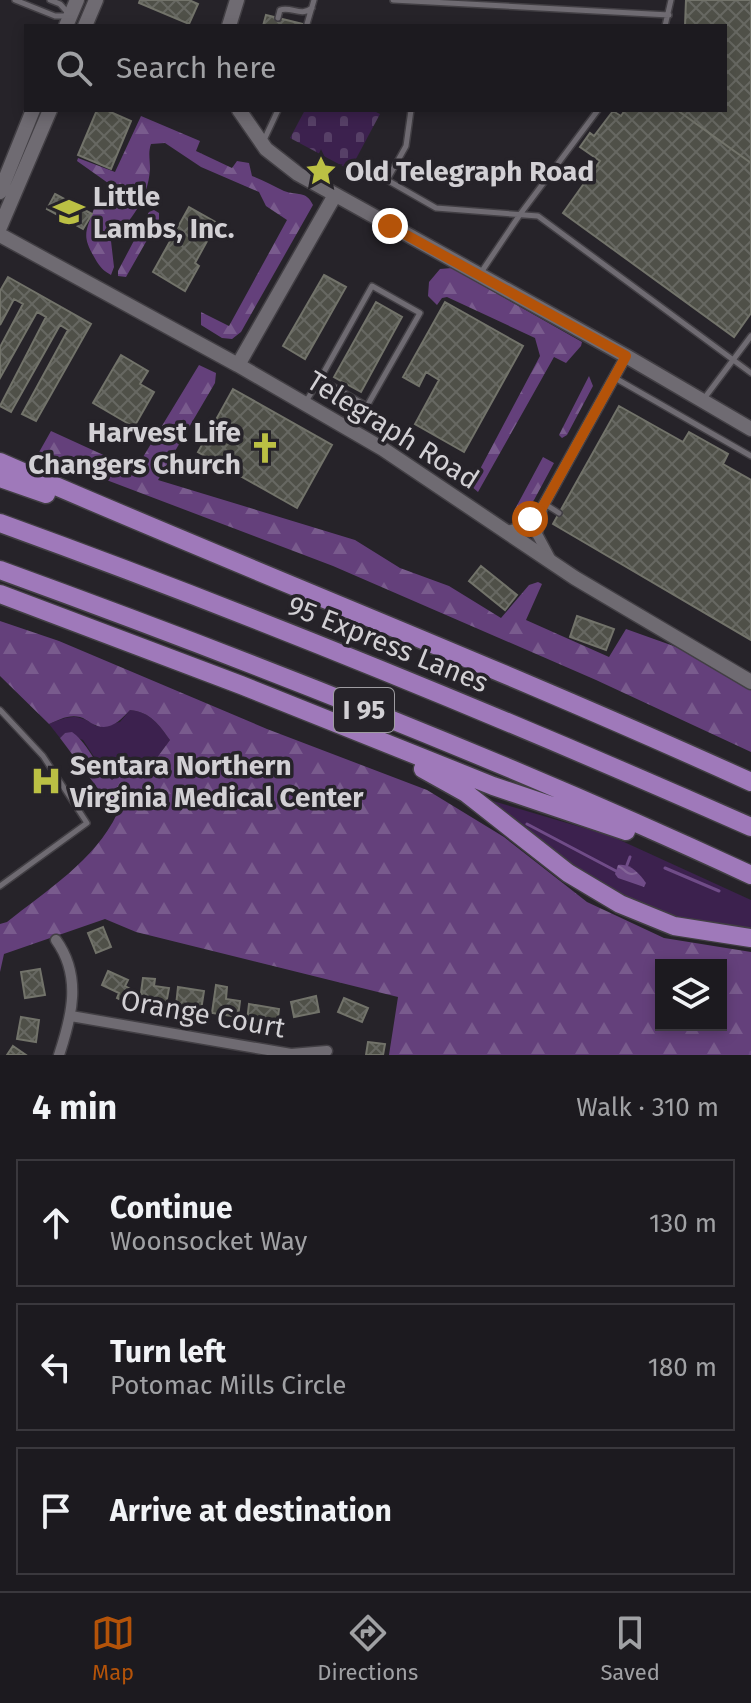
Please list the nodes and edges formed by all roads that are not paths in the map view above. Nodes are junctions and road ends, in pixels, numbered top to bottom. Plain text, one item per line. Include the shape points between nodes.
1 (15, 0) edge
2 (50, 0) edge
3 (77, 0) edge
4 (96, 0) edge
5 (237, 0) edge
6 (314, 0) edge
7 (393, 0) edge
8 (671, 0) edge
9 (312, 8) junction
10 (669, 15) junction
11 (278, 18) dead end
12 (68, 21) edge
13 (88, 24) edge
14 (230, 24) edge
15 (307, 24) dead end
16 (666, 24) edge
17 (32, 112) edge
18 (49, 112) edge
19 (240, 112) edge
20 (275, 112) edge
21 (411, 112) edge
22 (597, 112) edge
23 (262, 145) junction
24 (0, 192) edge
25 (335, 195) junction
26 (521, 213) junction
27 (0, 227) edge
28 (0, 235) edge
29 (480, 275) junction
30 (751, 336) edge
31 (626, 356) junction
32 (733, 360) junction
33 (238, 365) junction
34 (751, 373) edge
35 (614, 377) junction
36 (320, 379) junction
37 (703, 401) junction
38 (305, 404) junction
39 (751, 429) edge
40 (751, 456) edge
41 (0, 462) edge
42 (0, 478) edge
43 (543, 506) junction
44 (559, 513) dead end
45 (0, 523) edge
46 (503, 532) junction
47 (192, 546) junction
48 (554, 565) junction
49 (0, 570) edge
50 (0, 594) edge
51 (0, 606) edge
52 (153, 651) junction
53 (751, 682) edge
54 (0, 710) edge
55 (339, 725) junction
56 (751, 782) edge
57 (751, 827) edge
58 (724, 862) junction
59 (0, 874) edge
60 (751, 875) edge
61 (3, 884) edge
62 (751, 938) edge
63 (56, 940) dead end
64 (71, 1016) junction
65 (327, 1051) dead end
66 (59, 1055) edge

1 - 12 lane
2 - 12 lane via 60,4
3 - 12 street
4 - 13 street
5 - 14 street
6 - 9 lane
7 - 10 lane
8 - 10 lane
9 - 11 lane via 301,13 284,8
9 - 15 lane
10 - 16 lane
17 - 24 street
18 - 27 street
19 - 23 street
20 - 23 lane
21 - 26 lane via 406,146 387,180 436,208
22 - 26 lane
23 - 25 street
25 - 29 street
25 - 33 street
26 - 29 lane
26 - 32 lane via 545,220
28 - 33 street, Telegraph Road
29 - 31 street
30 - 32 lane
31 - 35 street
31 - 37 street
32 - 34 lane
32 - 37 lane
33 - 38 street, Telegraph Road
35 - 40 lane
35 - 43 street
36 - 36 lane via 372,286 420,313 367,406
36 - 38 lane
37 - 39 street
38 - 46 street, Telegraph Road via 394,456
41 - 47 highway
42 - 47 highway
43 - 44 lane
43 - 46 street via 522,527
43 - 48 street via 537,537
45 - 57 highway, 95 Express Lanes via 354,659
46 - 48 street, Telegraph Road
47 - 56 highway via 404,631
48 - 53 street, Telegraph Road
49 - 58 highway, I 95 via 309,687
50 - 52 highway
51 - 52 highway
52 - 55 highway
54 - 61 lane via 43,756 87,823
55 - 58 highway via 535,801
55 - 62 highway via 466,793 568,873 620,904 674,926
58 - 60 highway, I 95
59 - 61 lane
63 - 64 street via 72,974
64 - 65 street, Orange Court via 291,1054
64 - 66 street

